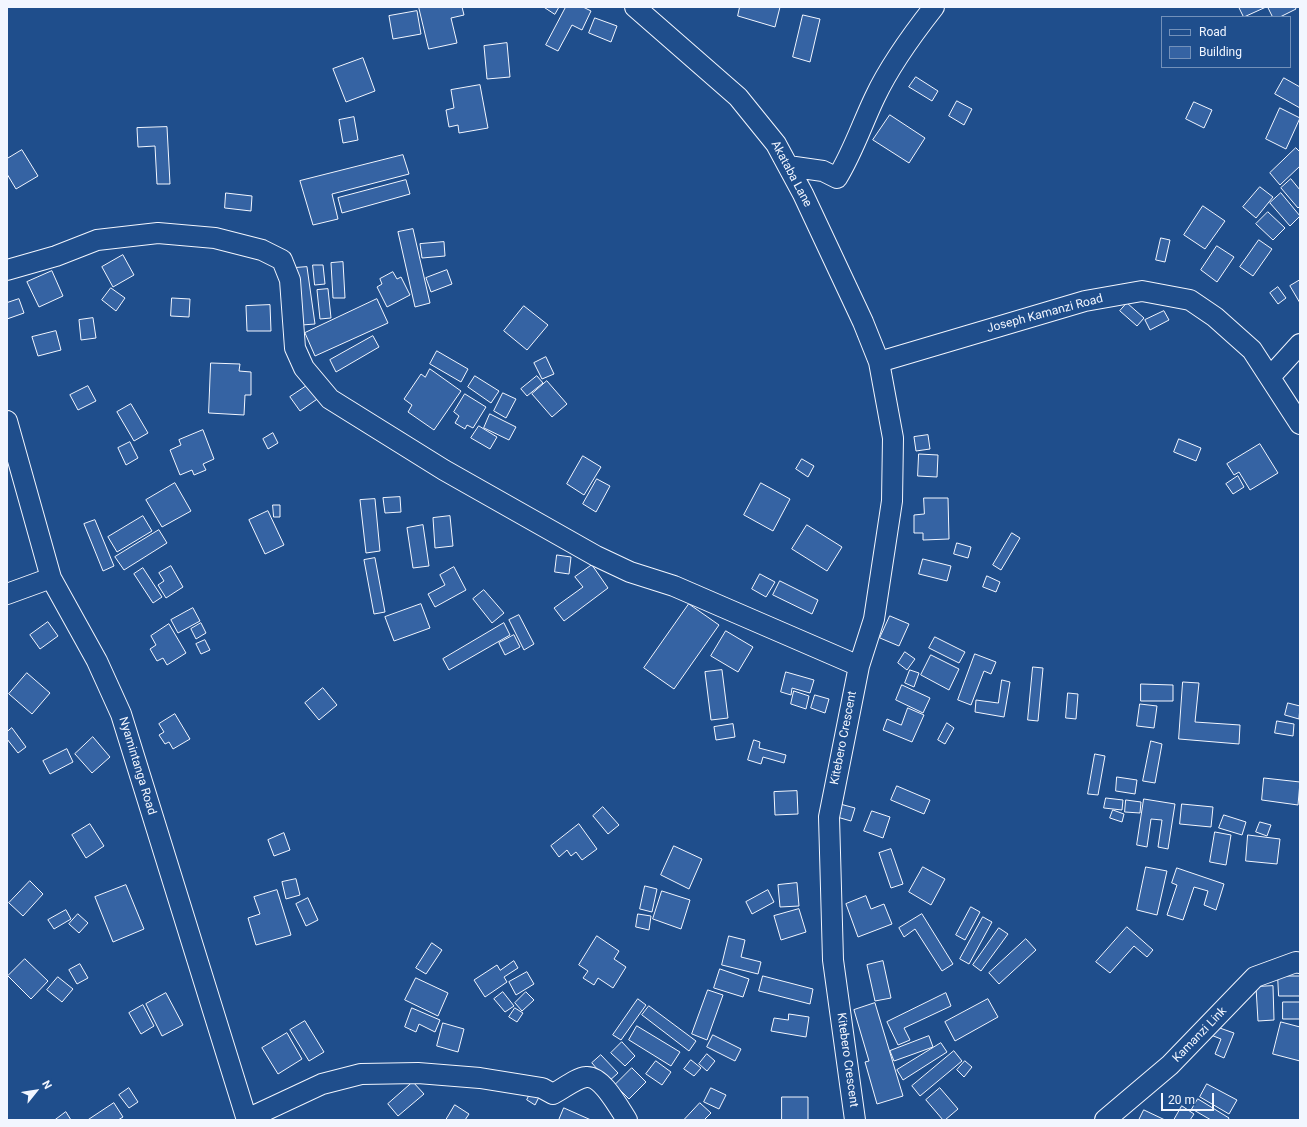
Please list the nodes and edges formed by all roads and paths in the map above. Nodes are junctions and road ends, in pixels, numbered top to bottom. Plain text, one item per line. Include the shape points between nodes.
1 (635, 7) edge
2 (934, 7) edge
3 (788, 166) junction
4 (7, 270) edge
5 (1300, 344) edge
6 (879, 362) junction
7 (1270, 376) junction
8 (7, 421) edge
9 (1300, 424) edge
10 (51, 578) junction
11 (7, 594) edge
12 (859, 666) junction
13 (1300, 962) edge
14 (247, 1119) edge
15 (857, 1119) edge
16 (627, 1120) edge
17 (1105, 1120) edge

1 - 3 street, Akataba Lane via 738,97 776,144
2 - 3 street via 911,37 875,96 853,151 837,178 823,170
3 - 6 street, Akataba Lane via 864,322
4 - 12 street via 56,256 97,240 158,233 215,238 262,250 282,260 290,280 295,348 304,368 330,400 444,470 596,556 630,572 674,586
5 - 7 street
6 - 7 street, Joseph Kamanzi Road via 1084,301 1142,291 1190,300 1215,317 1252,350
6 - 12 street, Kitebero Crescent via 893,438 892,501 874,619
7 - 9 street, Joseph Kamanzi Road
8 - 10 street, Nyamintanga Road
10 - 11 street
10 - 14 street, Nyamintanga Road via 97,661 121,714
12 - 15 street, Kitebero Crescent via 829,817 833,960
13 - 17 street, Kamanzi Link via 1255,977 1170,1064
14 - 16 street via 322,1084 361,1074 418,1073 542,1088 553,1094 584,1077 593,1077 601,1082

